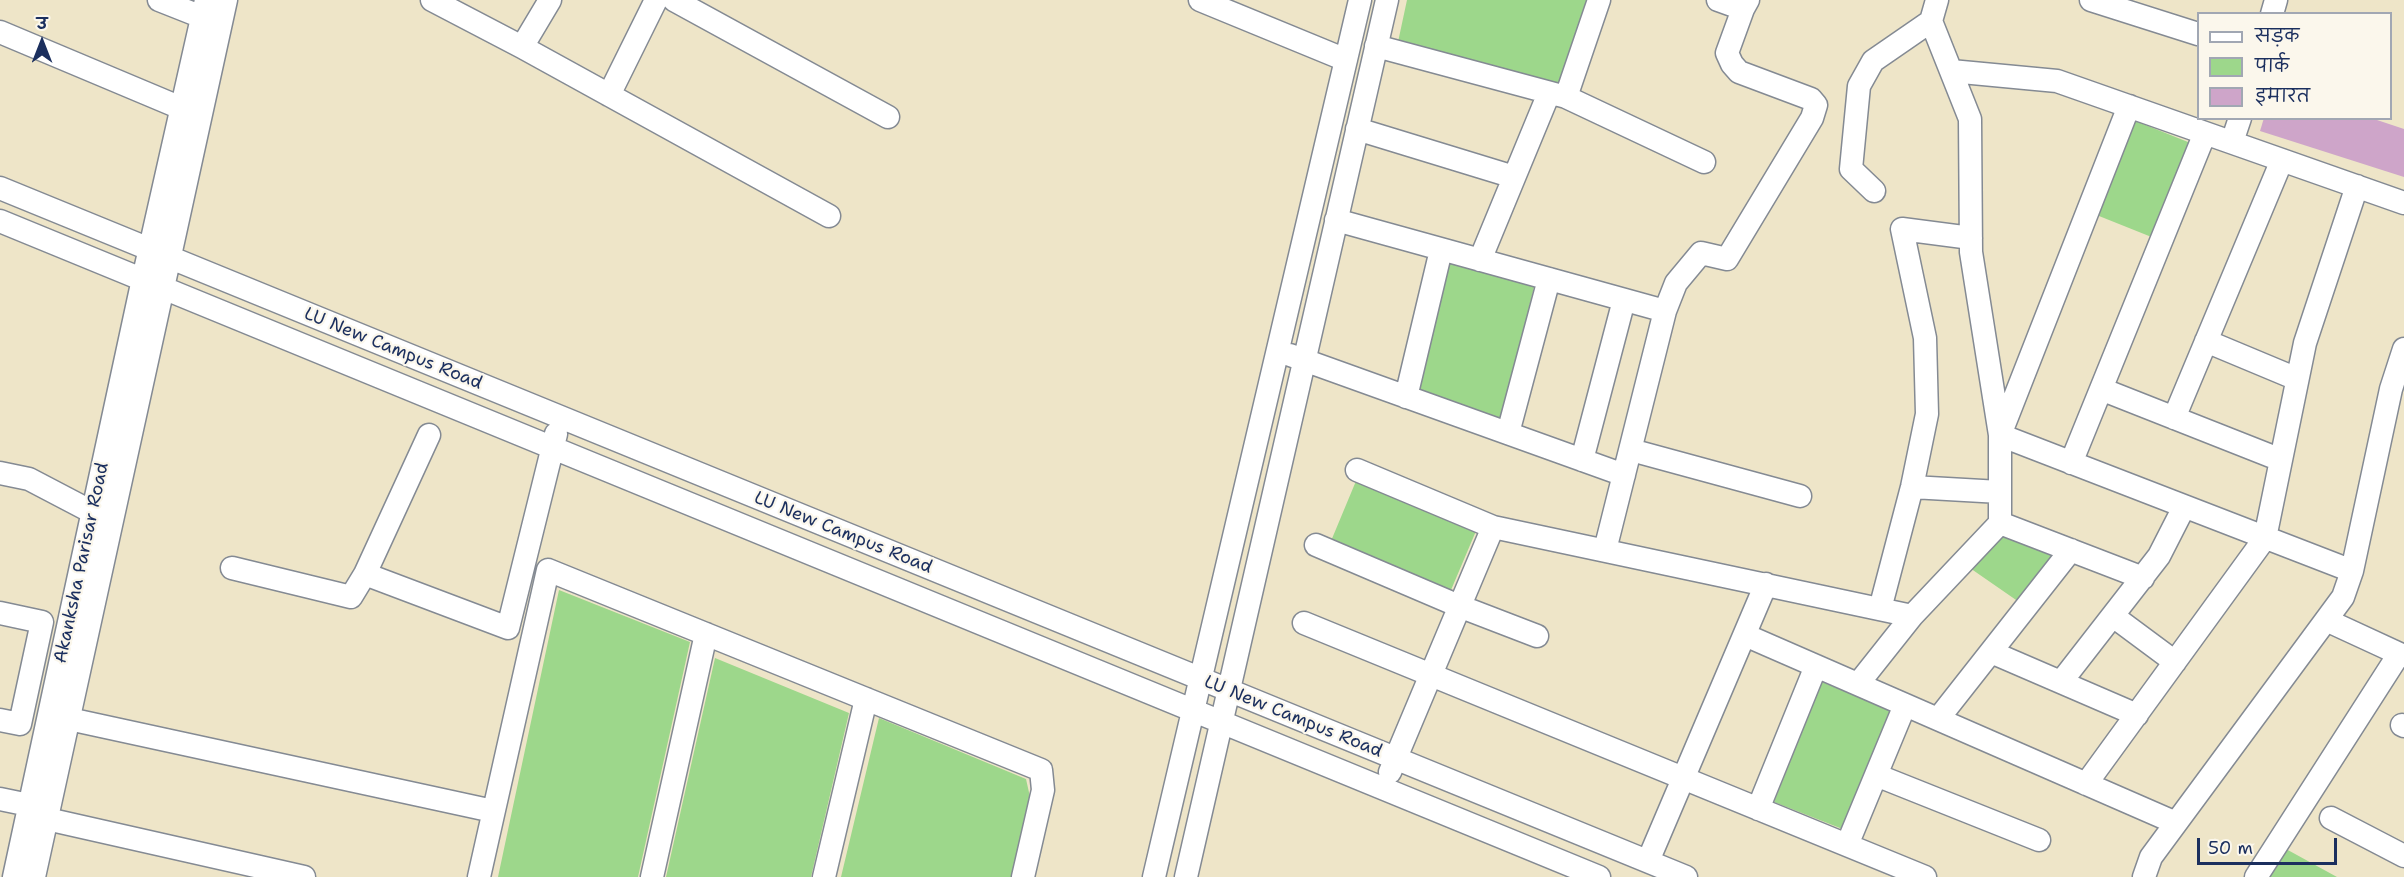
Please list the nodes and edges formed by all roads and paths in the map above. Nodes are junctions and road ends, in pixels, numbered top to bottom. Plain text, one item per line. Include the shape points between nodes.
1 (159, 0) edge
2 (226, 0) edge
3 (432, 0) edge
4 (550, 0) edge
5 (656, 0) edge
6 (1200, 0) edge
7 (1360, 0) edge
8 (1387, 0) edge
9 (1599, 0) edge
10 (1718, 0) edge
11 (2091, 0) edge
12 (680, 2) edge
13 (1745, 4) edge
14 (1228, 5) edge
15 (204, 9) edge
16 (1934, 10) edge
17 (0, 32) edge
18 (2197, 33) edge
19 (1376, 46) junction
20 (522, 47) junction
21 (1346, 60) junction
22 (1951, 71) junction
23 (609, 94) junction
24 (1557, 95) junction
25 (1338, 97) junction
26 (1363, 106) junction
27 (2129, 106) junction
28 (181, 108) junction
29 (888, 117) dead end
30 (2239, 120) edge
31 (1357, 129) junction
32 (2205, 133) junction
33 (2232, 142) junction
34 (2282, 160) junction
35 (1704, 162) dead end
36 (1514, 177) junction
37 (2357, 186) junction
38 (0, 188) edge
39 (1874, 191) dead end
40 (2404, 203) edge
41 (829, 216) dead end
42 (1336, 220) junction
43 (0, 221) edge
44 (1971, 238) junction
45 (1441, 250) junction
46 (160, 253) junction
47 (1479, 260) junction
48 (1549, 279) junction
49 (153, 284) junction
50 (1624, 300) junction
51 (1665, 311) junction
52 (2206, 341) junction
53 (2404, 349) edge
54 (1279, 351) junction
55 (1304, 360) junction
56 (2297, 379) junction
57 (2101, 389) junction
58 (1406, 397) junction
59 (2396, 407) edge
60 (561, 418) junction
61 (2174, 418) junction
62 (1508, 433) junction
63 (429, 435) dead end
64 (2000, 435) junction
65 (552, 448) junction
66 (1631, 450) junction
67 (1582, 460) junction
68 (2281, 460) junction
69 (2071, 463) junction
70 (1357, 470) dead end
71 (0, 473) edge
72 (1624, 475) junction
73 (1912, 487) junction
74 (2000, 492) junction
75 (1800, 496) dead end
76 (2184, 507) junction
77 (103, 515) junction
78 (2000, 523) junction
79 (1493, 527) junction
80 (2265, 538) junction
81 (1316, 545) dead end
82 (1605, 550) junction
83 (2071, 550) junction
84 (232, 568) dead end
85 (2352, 571) junction
86 (365, 574) junction
87 (2143, 578) junction
88 (1766, 584) junction
89 (1460, 606) junction
90 (1880, 609) junction
91 (0, 613) edge
92 (1912, 616) junction
93 (2113, 616) junction
94 (2326, 620) junction
95 (1304, 624) dead end
96 (706, 634) junction
97 (1744, 635) junction
98 (1537, 636) dead end
99 (1991, 652) junction
100 (2402, 655) edge
101 (2175, 662) junction
102 (1816, 666) junction
103 (1431, 675) junction
104 (1201, 680) junction
105 (2061, 682) junction
106 (1858, 684) junction
107 (1229, 692) junction
108 (866, 699) junction
109 (1905, 705) junction
110 (1194, 711) junction
111 (2137, 715) junction
112 (69, 719) junction
113 (1938, 719) junction
114 (0, 720) edge
115 (1222, 723) junction
116 (1395, 759) junction
117 (1876, 775) junction
118 (1683, 778) junction
119 (2086, 784) junction
120 (1383, 789) junction
121 (0, 799) edge
122 (30, 805) junction
123 (1758, 809) junction
124 (493, 811) junction
125 (2331, 818) dead end
126 (47, 819) junction
127 (2176, 824) junction
128 (2039, 840) dead end
129 (1847, 845) junction
130 (2404, 856) edge
131 (1648, 861) junction
132 (14, 877) edge
133 (34, 877) edge
134 (303, 877) edge
135 (479, 877) edge
136 (652, 877) edge
137 (824, 877) edge
138 (1023, 877) edge
139 (1154, 877) edge
140 (1186, 877) edge
141 (1599, 877) edge
142 (1686, 877) edge
143 (1925, 877) edge
144 (2144, 877) edge
145 (2256, 877) edge

1 - 15 street
2 - 46 street
3 - 20 street
4 - 20 street
5 - 23 street
6 - 14 street
7 - 21 street
8 - 19 street
9 - 24 street
10 - 13 street
11 - 18 street
12 - 29 street
13 - 51 street via 1727,53 1732,64 1739,72 1811,99 1816,105 1812,118 1727,259 1701,253 1676,283
14 - 21 street
15 - 28 street
16 - 22 street
16 - 39 street via 1873,61 1859,86 1851,169
17 - 28 street
19 - 24 street
19 - 26 street
20 - 23 street
21 - 25 street
22 - 27 street via 2057,81
22 - 44 street via 1970,119
23 - 41 street
24 - 35 street
24 - 36 street
25 - 26 street
25 - 54 street
26 - 31 street
27 - 32 street
27 - 64 street
28 - 46 street
30 - 33 street
31 - 36 street
31 - 42 street
32 - 33 street
32 - 57 street
33 - 34 street
34 - 37 street
34 - 52 street
36 - 47 street
37 - 40 street
37 - 56 street via 2305,343
38 - 46 street, LU New Campus Road
42 - 45 street
42 - 55 street
43 - 49 street, LU New Campus Road
44 - 64 street
44 - 73 street via 1902,229 1925,338 1927,414
45 - 47 street
45 - 58 street
46 - 49 street, Akanksha Parisar Road
46 - 60 street, LU New Campus Road
47 - 48 street
48 - 50 street
48 - 62 street
49 - 65 street, LU New Campus Road
49 - 77 street, Akanksha Parisar Road
50 - 51 street
50 - 67 street
51 - 66 street
52 - 56 street
52 - 61 street
53 - 59 street
54 - 55 street
54 - 104 street
55 - 58 street
55 - 107 street
56 - 68 street
57 - 61 street
57 - 69 street
58 - 62 street
59 - 85 street
60 - 65 street
60 - 104 street, LU New Campus Road
61 - 68 street
62 - 67 street
63 - 86 street
64 - 69 street
64 - 74 street
65 - 86 street via 508,627
65 - 110 street, LU New Campus Road
66 - 72 street
66 - 75 street
67 - 72 street
68 - 80 street
69 - 76 street
70 - 79 street
71 - 77 street via 29,479
72 - 82 street
73 - 74 street
73 - 90 street
74 - 78 street
76 - 80 street
76 - 87 street
77 - 112 street, Akanksha Parisar Road
77 - 122 street, Akanksha Parisar Road
78 - 83 street
78 - 92 street
79 - 82 street
79 - 89 street
80 - 85 street
80 - 101 street
81 - 89 street
82 - 88 street
83 - 87 street
83 - 99 street
84 - 86 street via 351,597
85 - 94 street via 2343,597
87 - 93 street
88 - 90 street
88 - 97 street
89 - 98 street
89 - 103 street
90 - 92 street
91 - 114 street via 42,622 20,724
92 - 106 street
93 - 101 street
93 - 105 street
94 - 100 street
94 - 127 street
95 - 103 street
96 - 108 street
96 - 124 street via 548,570
96 - 136 street
97 - 102 street
97 - 118 street
99 - 105 street
99 - 113 street
100 - 145 street
101 - 111 street
102 - 106 street
102 - 123 street
103 - 116 street
103 - 118 street
104 - 107 street, LU New Campus Road
104 - 110 street
105 - 111 street
106 - 109 street
107 - 115 street
107 - 116 street, LU New Campus Road
108 - 137 street
108 - 138 street via 1041,770 1043,790
109 - 113 street
109 - 117 street
110 - 115 street, LU New Campus Road
110 - 139 street
111 - 119 street
112 - 124 street
112 - 126 street, Akanksha Parisar Road
113 - 119 street
115 - 120 street, LU New Campus Road
115 - 140 street
116 - 120 street
116 - 131 street, LU New Campus Road
117 - 128 street
117 - 129 street
118 - 123 street
118 - 131 street
119 - 127 street
120 - 141 street, LU New Campus Road
121 - 122 street
122 - 126 street
122 - 132 street, Akanksha Parisar Road
123 - 129 street
124 - 135 street
125 - 130 street
126 - 133 street, Akanksha Parisar Road
126 - 134 street
127 - 144 street via 2151,857
129 - 143 street
131 - 142 street, LU New Campus Road

